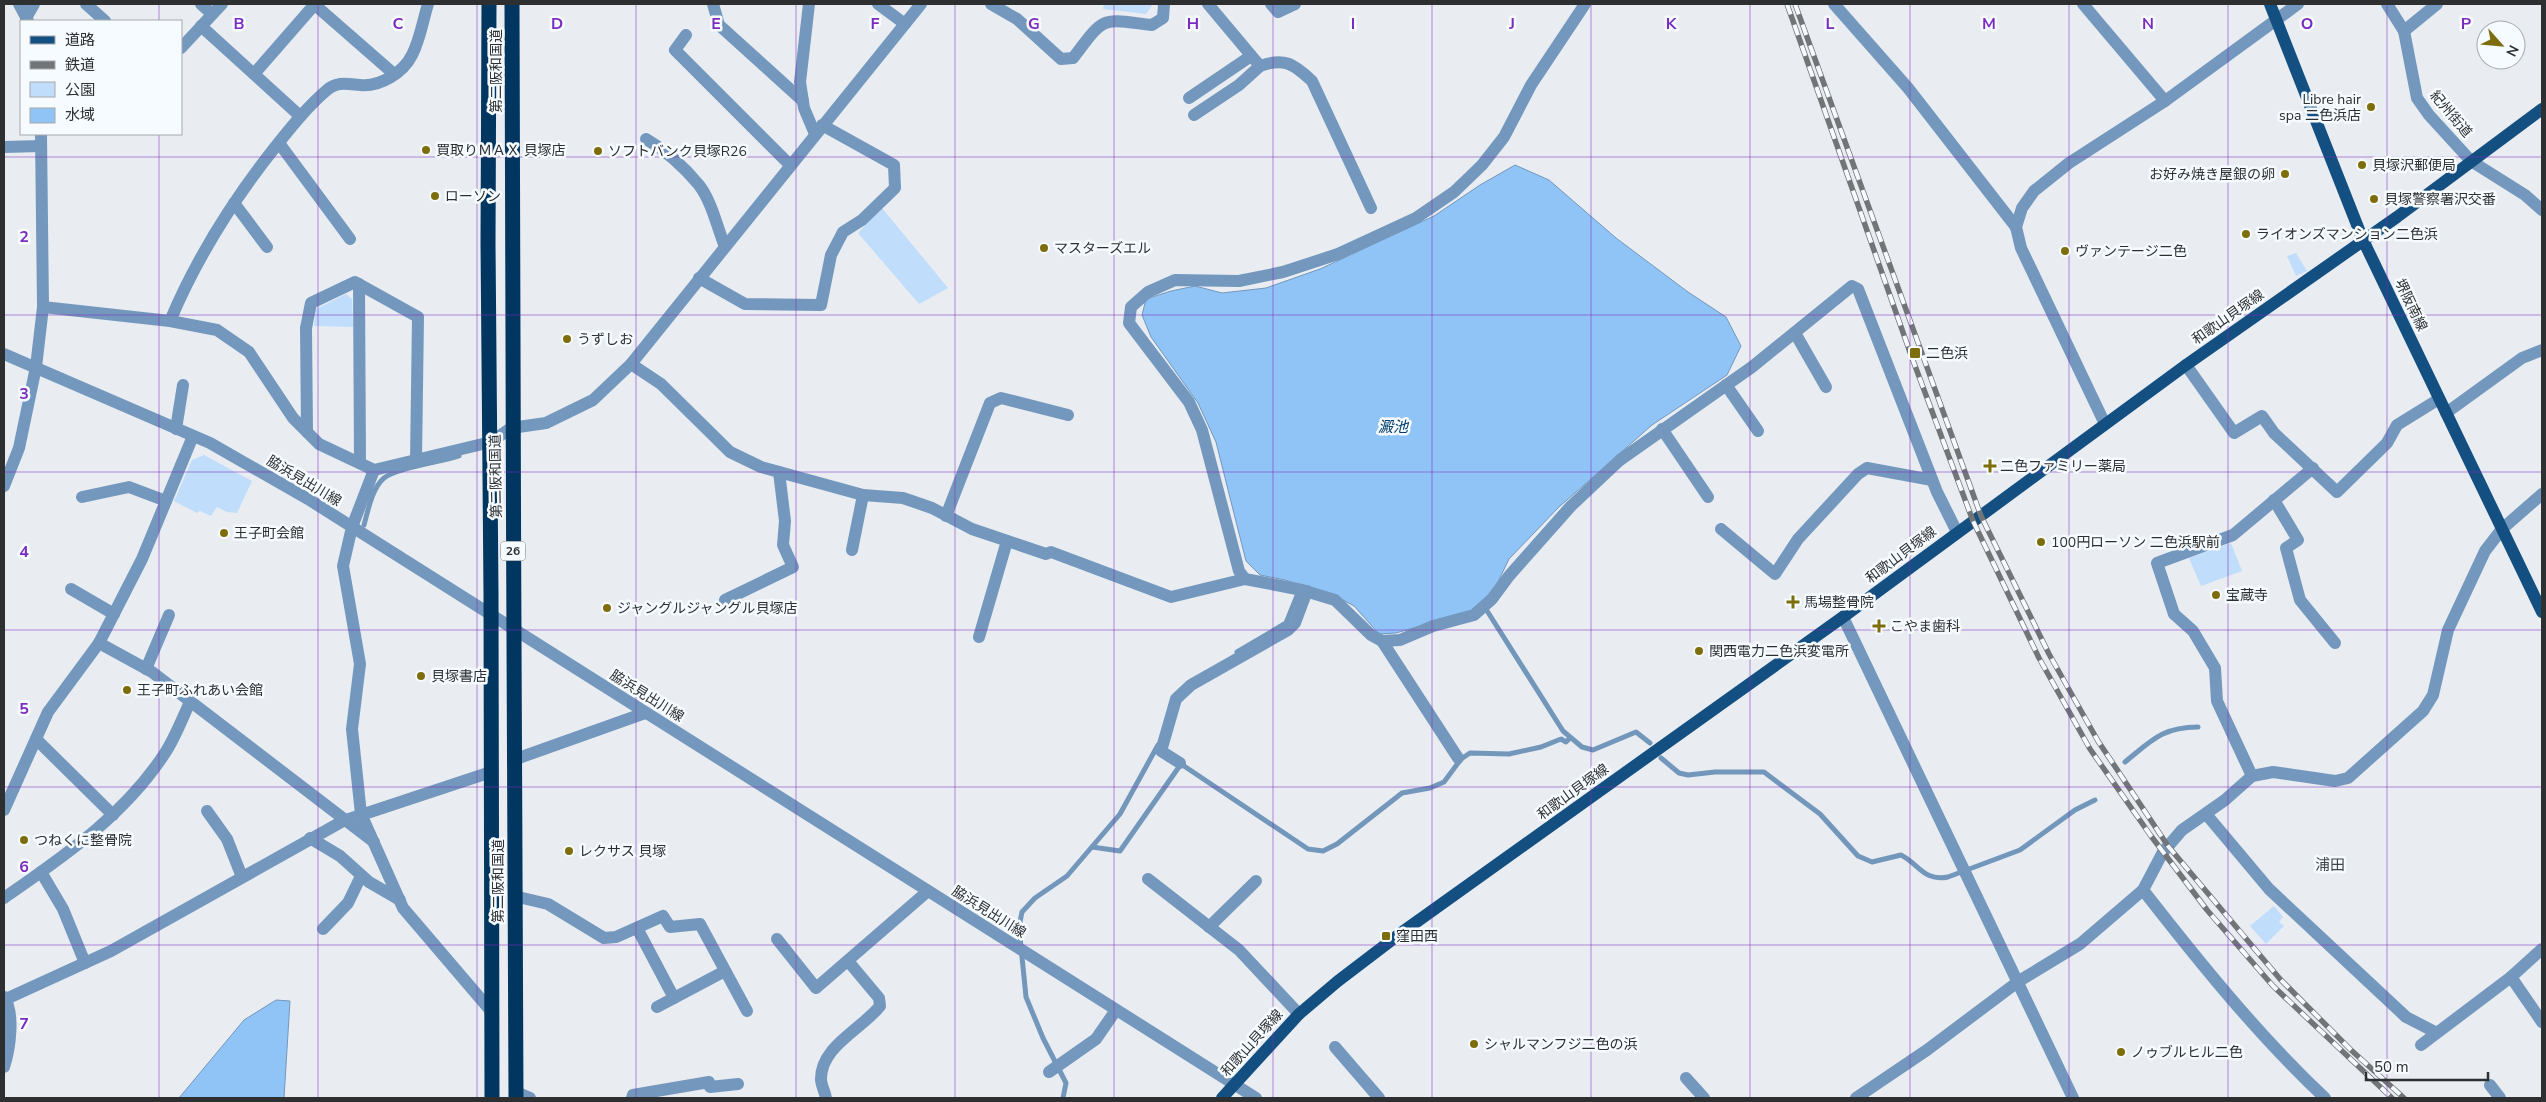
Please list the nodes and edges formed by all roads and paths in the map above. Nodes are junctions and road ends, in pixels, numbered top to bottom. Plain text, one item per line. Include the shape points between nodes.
1 (19, 4) edge
2 (34, 4) edge
3 (86, 4) edge
4 (201, 4) edge
5 (222, 4) edge
6 (315, 4) edge
7 (489, 4) edge
8 (512, 4) edge
9 (713, 4) edge
10 (809, 4) edge
11 (878, 4) edge
12 (921, 4) edge
13 (991, 4) edge
14 (1164, 4) edge
15 (1208, 4) edge
16 (1271, 4) edge
17 (1295, 4) edge
18 (1585, 4) edge
19 (1834, 4) edge
20 (2082, 4) edge
21 (2270, 4) edge
22 (2298, 4) edge
23 (2387, 4) edge
24 (2437, 4) edge
25 (425, 5) edge
26 (212, 14) junction
27 (27, 20) edge
28 (104, 20) edge
29 (2276, 22) junction
30 (905, 24) junction
31 (201, 26) junction
32 (2404, 32) junction
33 (686, 35) dead end
34 (182, 47) edge
35 (1252, 56) junction
36 (1260, 66) junction
37 (254, 74) junction
38 (394, 74) junction
39 (1189, 98) dead end
40 (803, 101) junction
41 (2165, 101) junction
42 (2542, 109) edge
43 (1194, 115) dead end
44 (300, 116) junction
45 (818, 130) junction
46 (646, 139) dead end
47 (41, 140) edge
48 (279, 143) junction
49 (4, 147) edge
50 (2472, 161) junction
51 (790, 165) junction
52 (234, 203) junction
53 (1371, 208) dead end
54 (2542, 210) edge
55 (2016, 227) junction
56 (350, 239) dead end
57 (2363, 240) junction
58 (267, 246) dead end
59 (724, 247) junction
60 (699, 278) junction
61 (359, 284) junction
62 (43, 307) junction
63 (170, 321) junction
64 (1795, 333) junction
65 (2542, 350) edge
66 (4, 354) edge
67 (631, 364) junction
68 (2186, 365) junction
69 (36, 368) junction
70 (183, 385) dead end
71 (1726, 385) junction
72 (1826, 388) dead end
73 (2439, 399) junction
74 (2446, 413) junction
75 (1068, 415) dead end
76 (2105, 424) junction
77 (512, 428) junction
78 (176, 429) junction
79 (1662, 429) junction
80 (1758, 431) dead end
81 (307, 432) junction
82 (193, 436) junction
83 (490, 442) junction
84 (416, 460) junction
85 (360, 463) junction
86 (2313, 468) junction
87 (374, 470) junction
88 (779, 472) junction
89 (1932, 480) junction
90 (4, 486) edge
91 (2542, 494) edge
92 (863, 495) junction
93 (82, 497) dead end
94 (1708, 497) dead end
95 (2274, 500) junction
96 (166, 501) junction
97 (946, 516) junction
98 (352, 527) junction
99 (1721, 528) dead end
100 (2502, 529) junction
101 (1957, 532) junction
102 (1007, 541) junction
103 (852, 550) dead end
104 (1245, 579) junction
105 (72, 589) dead end
106 (1307, 591) junction
107 (725, 600) dead end
108 (2542, 612) edge
109 (114, 614) junction
110 (170, 615) dead end
111 (492, 615) junction
112 (1843, 617) junction
113 (513, 630) junction
114 (980, 637) dead end
115 (1382, 641) junction
116 (99, 643) junction
117 (2335, 643) dead end
118 (146, 669) junction
119 (190, 702) junction
120 (645, 713) junction
121 (36, 739) junction
122 (1458, 758) dead end
123 (516, 759) junction
124 (1180, 763) dead end
125 (491, 772) junction
126 (2252, 776) junction
127 (4, 810) edge
128 (207, 811) dead end
129 (361, 814) junction
130 (2206, 814) junction
131 (113, 815) junction
132 (343, 821) junction
133 (310, 838) junction
134 (374, 842) junction
135 (41, 872) junction
136 (362, 876) junction
137 (242, 877) junction
138 (1148, 879) dead end
139 (1256, 880) dead end
140 (2143, 890) junction
141 (928, 891) junction
142 (514, 896) junction
143 (4, 898) edge
144 (400, 900) junction
145 (1209, 927) junction
146 (637, 928) junction
147 (323, 929) dead end
148 (777, 938) dead end
149 (2542, 949) edge
150 (848, 961) junction
151 (85, 963) junction
152 (725, 970) junction
153 (2511, 977) junction
154 (2019, 981) junction
155 (5, 998) edge
156 (674, 998) junction
157 (658, 1006) dead end
158 (1116, 1010) junction
159 (491, 1011) junction
160 (747, 1011) dead end
161 (1299, 1014) junction
162 (2542, 1022) edge
163 (2435, 1032) junction
164 (2421, 1045) dead end
165 (1335, 1046) dead end
166 (4, 1067) edge
167 (1049, 1072) dead end
168 (1686, 1078) dead end
169 (738, 1084) dead end
170 (1234, 1085) junction
171 (2490, 1085) dead end
172 (516, 1095) edge
173 (492, 1098) edge
174 (530, 1098) edge
175 (632, 1098) edge
176 (826, 1098) edge
177 (1222, 1098) edge
178 (1256, 1098) edge
179 (1379, 1098) edge
180 (1704, 1098) edge
181 (1856, 1098) edge
182 (2073, 1098) edge
183 (2325, 1098) edge
184 (2500, 1098) edge

1 - 27 street
2 - 27 street
3 - 28 street
4 - 26 street
5 - 26 street
6 - 37 street
6 - 38 street
7 - 83 highway, 第二阪和国道 / 26
8 - 77 highway, 第二阪和国道 / 26
9 - 40 street via 719,25
10 - 40 street via 800,82
11 - 30 street
12 - 30 street
13 - 14 street via 1018,19 1061,59 1073,58 1097,26 1109,20 1152,25 1163,18
15 - 35 street
16 - 17 street via 1278,12
18 - 104 street via 1531,86 1504,137 1482,165 1454,192 1416,218 1338,254 1283,272 1239,281 1175,280 1148,292 1131,307 1129,323 1189,402 1202,430 1239,570
19 - 55 street via 1908,88
20 - 41 street
21 - 29 main road, 堺阪南線
22 - 29 street
23 - 32 street, 紀州街道
24 - 32 street
25 - 38 street via 412,55
26 - 31 street
29 - 41 street
29 - 57 main road, 堺阪南線
30 - 45 street
31 - 34 street
31 - 37 street
32 - 50 street, 紀州街道 via 2417,98
33 - 51 street via 675,50
35 - 36 street
35 - 39 street
36 - 43 street via 1239,85
36 - 53 street via 1274,60 1296,66 1312,81
37 - 44 street
38 - 44 street via 379,85 344,83 329,88
40 - 45 street
41 - 55 street via 2069,163 2034,190 2022,208
42 - 50 main road, 和歌山貝塚線
44 - 48 street
45 - 51 street
45 - 60 street via 894,165 895,188 862,220 843,232 831,255 821,305 745,304
46 - 59 street via 657,145 700,186
47 - 49 street
47 - 62 street
48 - 52 street
48 - 56 street
50 - 54 street, 紀州街道
50 - 57 main road, 和歌山貝塚線
51 - 59 street
52 - 58 street
52 - 63 street via 189,277
55 - 76 street via 2021,248
57 - 68 main road, 和歌山貝塚線
57 - 73 main road, 堺阪南線
59 - 60 street
60 - 67 street
61 - 81 street via 355,282 311,303 306,328
61 - 84 street via 418,317
61 - 85 street
62 - 63 street
62 - 69 street
63 - 81 street via 217,330 249,352 293,418
64 - 71 street
64 - 72 street
64 - 89 street via 1852,286 1858,288
65 - 74 street via 2522,358
66 - 69 street, 脇浜見出川線
67 - 77 street via 592,400 546,423
67 - 88 street via 661,384 730,452
68 - 76 main road, 和歌山貝塚線
68 - 86 street via 2234,433 2262,416 2274,432
69 - 78 street, 脇浜見出川線
69 - 90 street via 19,448
70 - 78 street
71 - 79 street
71 - 80 street
73 - 74 main road, 堺阪南線
73 - 86 street via 2397,426 2387,443 2337,492
74 - 100 main road, 堺阪南線
75 - 97 street via 1001,398 990,403
76 - 101 main road, 和歌山貝塚線
77 - 83 street
77 - 113 highway, 第二阪和国道 / 26
78 - 82 street, 脇浜見出川線
79 - 94 street
79 - 115 street via 1593,484 1551,528 1492,599 1474,614 1400,640
81 - 85 street via 319,444
82 - 96 street
82 - 98 street, 脇浜見出川線
83 - 84 street
83 - 111 highway, 第二阪和国道 / 26
84 - 87 street
85 - 87 street
86 - 95 street
87 - 98 street
88 - 92 street
88 - 107 street via 786,521 784,545 793,566
89 - 99 street via 1867,468 1798,540 1775,574
89 - 101 street
91 - 100 street
92 - 97 street via 903,498
92 - 103 street
93 - 96 street via 128,487
95 - 117 street via 2298,540 2286,548 2300,600
95 - 126 street via 2234,535 2156,563 2174,614 2194,630 2215,668 2217,701
96 - 109 street
97 - 102 street
98 - 111 street, 脇浜見出川線
98 - 129 street via 343,566 360,664 352,729
100 - 108 main road, 堺阪南線
100 - 126 street via 2485,551 2464,592 2448,630 2433,695 2423,711 2348,778 2335,781 2273,772
101 - 112 main road, 和歌山貝塚線
102 - 104 street via 1046,554 1050,552 1171,597
102 - 114 street
104 - 106 street
105 - 109 street
106 - 115 street via 1335,600 1371,635
106 - 124 street via 1295,623 1288,630 1191,685 1176,699 1161,751
109 - 116 street
110 - 118 street
111 - 113 street, 脇浜見出川線
111 - 125 highway, 第二阪和国道 / 26
112 - 154 street
112 - 161 main road, 和歌山貝塚線 via 1401,933
113 - 120 street, 脇浜見出川線
113 - 123 highway, 第二阪和国道 / 26
115 - 122 street
116 - 118 street
116 - 121 street via 48,712
118 - 119 street
119 - 131 street via 165,753
119 - 132 street
120 - 123 street
120 - 141 street, 脇浜見出川線
121 - 127 street
121 - 131 street
123 - 142 highway, 第二阪和国道 / 26
125 - 129 street
125 - 159 highway, 第二阪和国道 / 26
126 - 130 street
128 - 137 street via 227,839
129 - 132 street
129 - 134 street
130 - 140 street via 2182,830 2163,852
130 - 163 street via 2269,889 2406,1017
131 - 135 street via 78,846
132 - 133 street
132 - 134 street
133 - 136 street via 340,856
133 - 137 street
134 - 144 street
135 - 143 street
135 - 151 street via 62,909
136 - 144 street
136 - 147 street via 348,903
137 - 151 street
138 - 145 street
139 - 145 street
140 - 154 street via 2080,944
140 - 183 street via 2280,1056
141 - 150 street
141 - 158 street, 脇浜見出川線
142 - 146 street via 548,904 604,938 616,937
142 - 172 highway, 第二阪和国道 / 26
144 - 159 street via 421,932
145 - 161 street via 1239,950
146 - 152 street via 663,916 670,927 700,924
146 - 156 street
148 - 150 street via 816,988
149 - 153 street
150 - 176 street via 879,998 880,1006 826,1060 821,1079
151 - 155 street
152 - 156 street
152 - 160 street
153 - 162 street
153 - 163 street
154 - 181 street
154 - 182 street
155 - 166 street via 10,1025
156 - 157 street
158 - 167 street via 1096,1039
158 - 170 street, 脇浜見出川線
159 - 173 highway, 第二阪和国道 / 26
161 - 170 main road, 和歌山貝塚線
163 - 164 street
165 - 179 street
168 - 180 street
169 - 175 street via 710,1088 709,1082 633,1095
170 - 177 main road, 和歌山貝塚線
170 - 178 street, 脇浜見出川線
171 - 184 street
172 - 174 street

